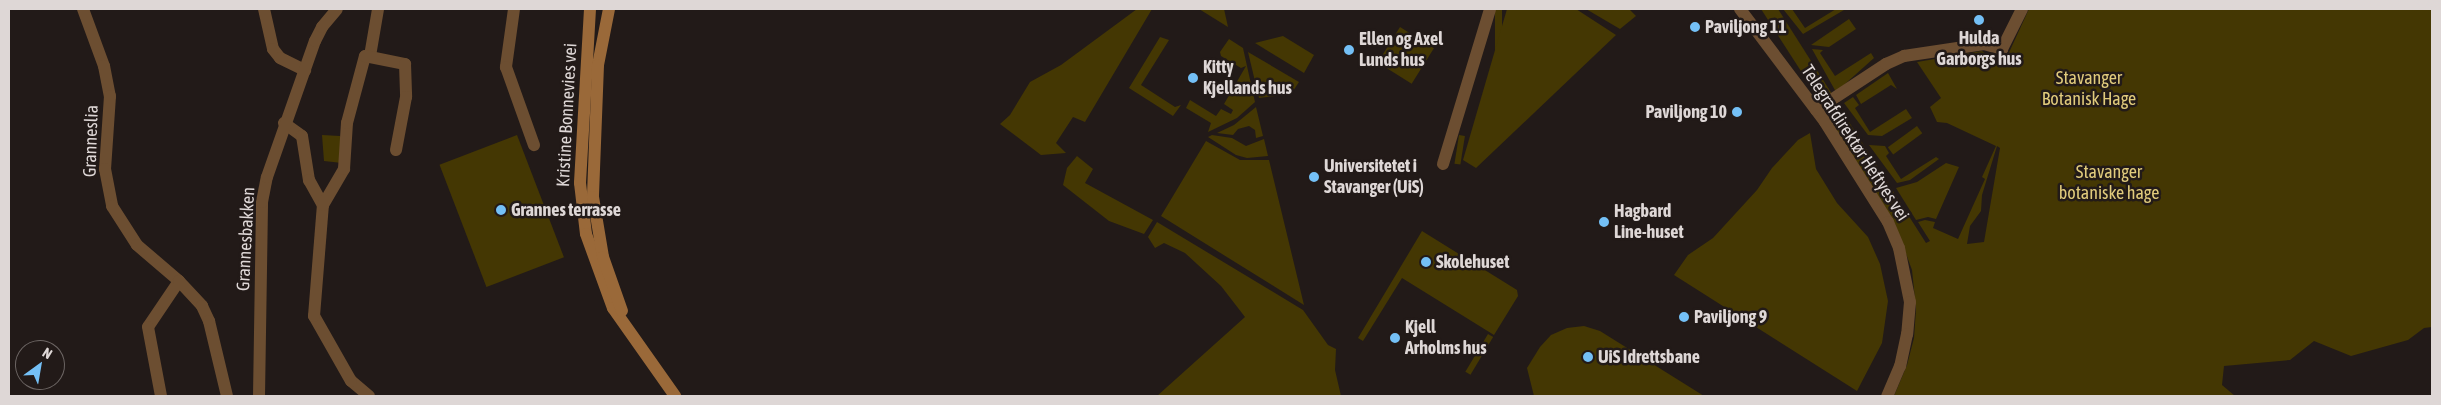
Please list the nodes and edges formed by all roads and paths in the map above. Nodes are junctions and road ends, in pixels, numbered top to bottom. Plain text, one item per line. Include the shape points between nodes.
1 (83, 9) edge
2 (264, 9) edge
3 (337, 9) edge
4 (378, 9) edge
5 (514, 9) edge
6 (590, 9) edge
7 (609, 9) edge
8 (1490, 9) edge
9 (1740, 9) edge
10 (2022, 9) edge
11 (370, 56) junction
12 (305, 70) junction
13 (1816, 110) junction
14 (284, 123) junction
15 (534, 145) dead end
16 (396, 150) dead end
17 (1443, 164) dead end
18 (323, 205) junction
19 (179, 281) junction
20 (630, 333) junction
21 (161, 396) edge
22 (226, 396) edge
23 (259, 396) edge
24 (369, 396) edge
25 (675, 396) edge
26 (1886, 396) edge

1 - 19 street, Granneslia via 104,66 110,96 105,169 112,206 137,245
2 - 12 street via 273,49 280,58
3 - 12 street, Grannesbakken via 322,27
4 - 11 street
5 - 15 street via 501,75
6 - 20 main road, Kristine Bonnevies vei via 580,157 581,209 602,285 612,308
7 - 20 main road, Kristine Bonnevies vei via 598,65 594,204 603,257
8 - 17 street
9 - 13 street, Telegrafdirektør Heftyes vei
10 - 13 street via 2002,49 1984,44 1904,56 1886,64
11 - 16 street via 405,64 406,97
11 - 18 street via 362,58 354,88 344,169
12 - 14 street, Grannesbakken
13 - 26 street, Telegrafdirektør Heftyes vei via 1888,222 1906,274 1910,302 1908,334 1900,366
14 - 18 street via 302,136 308,180
14 - 23 street, Grannesbakken via 262,202
18 - 24 street via 314,316 351,380
19 - 21 street via 148,328
19 - 22 street, Granneslia via 197,300 209,321
20 - 25 main road, Kristine Bonnevies vei

